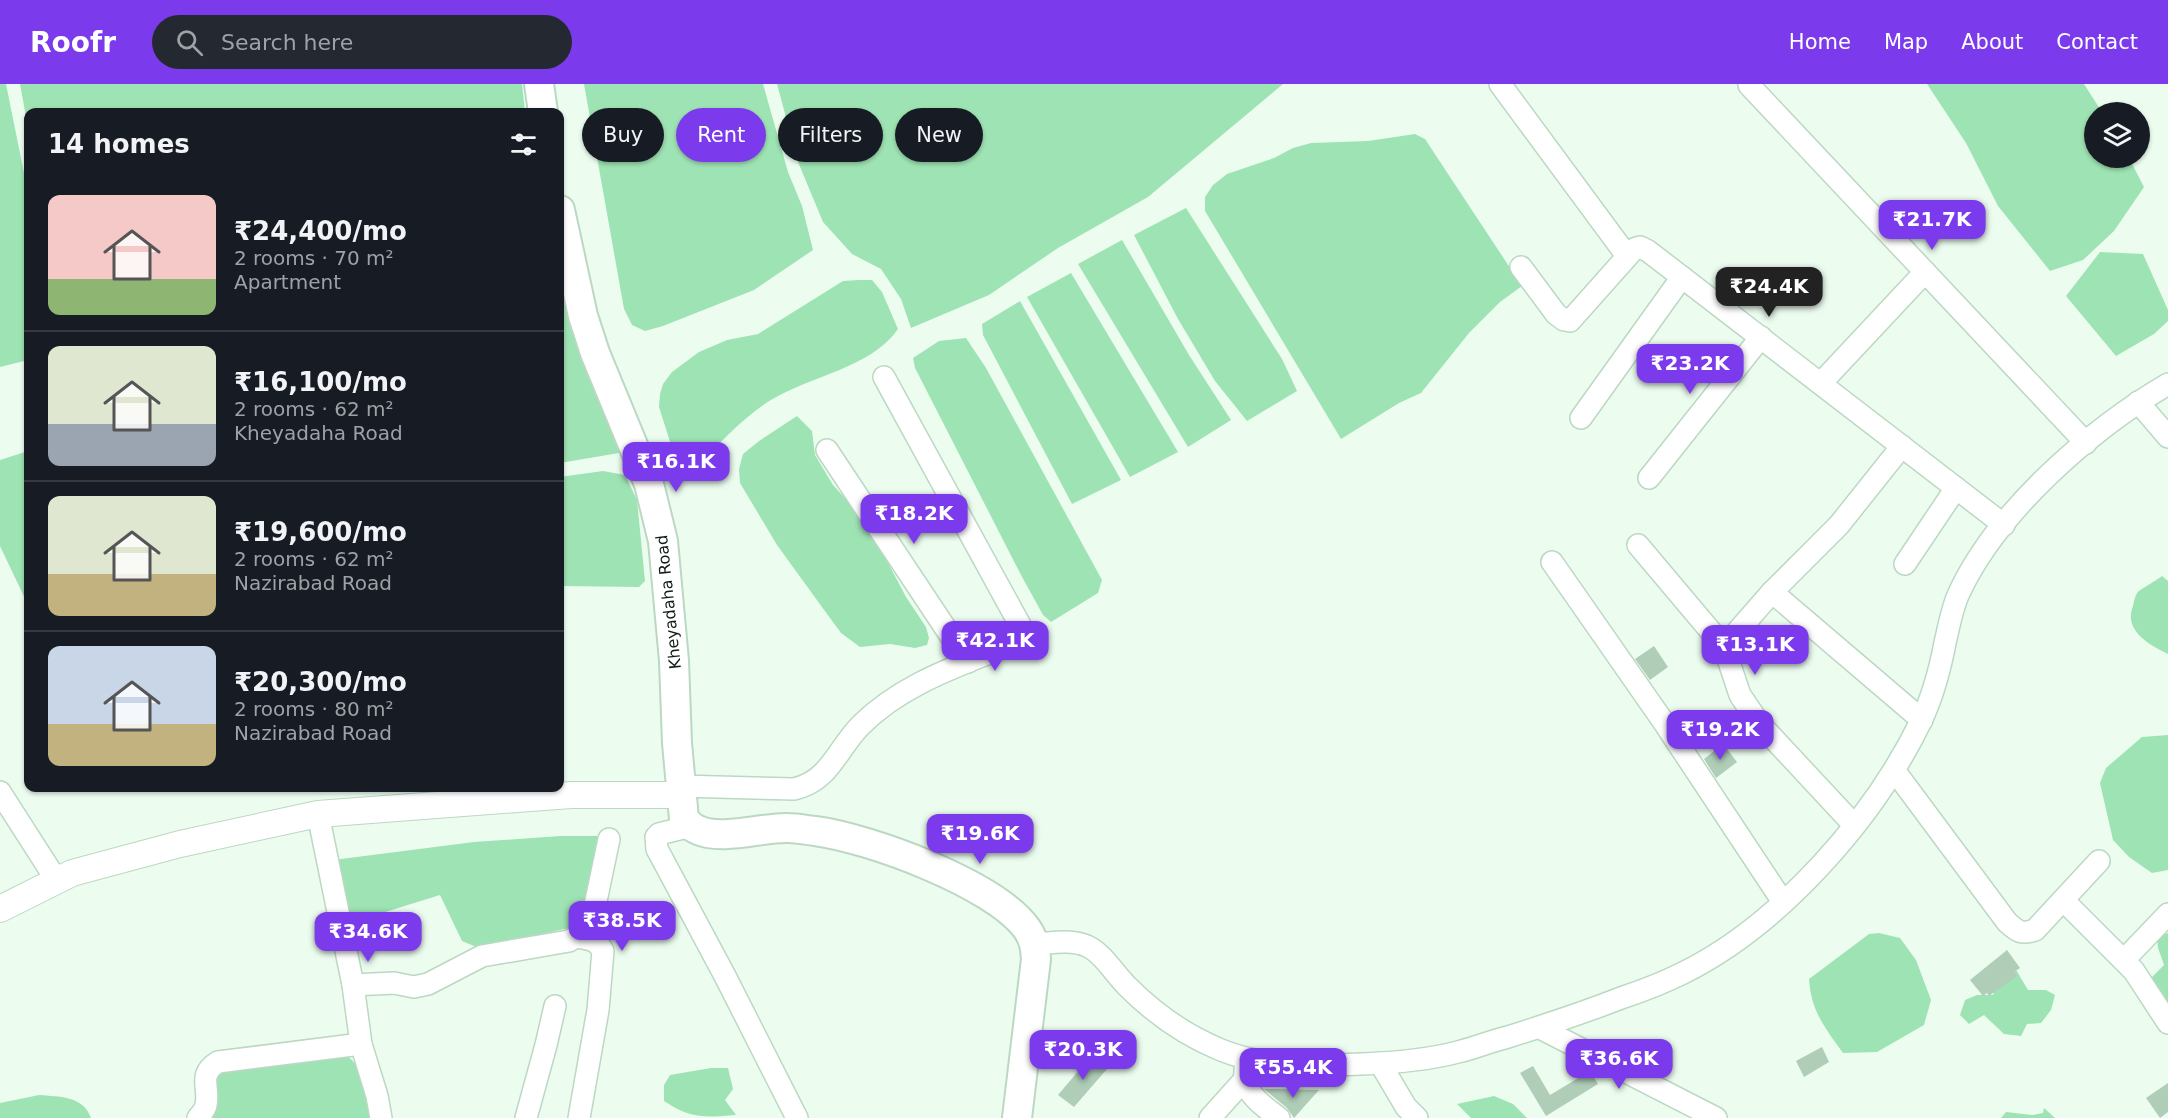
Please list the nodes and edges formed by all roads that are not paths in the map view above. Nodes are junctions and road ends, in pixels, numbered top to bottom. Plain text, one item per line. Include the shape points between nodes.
1 (539, 84) edge
2 (1500, 84) edge
3 (1749, 85) edge
4 (542, 108) edge
5 (564, 228) edge
6 (1627, 256) junction
7 (1521, 267) dead end
8 (1925, 273) junction
9 (1682, 277) junction
10 (1761, 337) junction
11 (884, 377) dead end
12 (1821, 384) junction
13 (2168, 384) edge
14 (2138, 402) junction
15 (1581, 418) dead end
16 (2168, 437) edge
17 (2086, 443) junction
18 (1902, 446) junction
19 (827, 450) dead end
20 (1649, 478) dead end
21 (1956, 488) junction
22 (2004, 525) junction
23 (1638, 545) dead end
24 (1552, 562) dead end
25 (1905, 564) dead end
26 (1772, 592) junction
27 (1724, 647) junction
28 (968, 662) junction
29 (1922, 720) junction
30 (1894, 770) junction
31 (0, 792) edge
32 (684, 806) junction
33 (318, 814) junction
34 (1854, 825) junction
35 (609, 838) dead end
36 (2099, 861) dead end
37 (57, 880) junction
38 (2063, 900) junction
39 (1783, 902) junction
40 (0, 909) edge
41 (2168, 915) edge
42 (576, 937) junction
43 (1035, 944) junction
44 (2124, 960) junction
45 (353, 985) junction
46 (555, 1006) dead end
47 (2168, 1023) edge
48 (1540, 1028) junction
49 (361, 1044) junction
50 (1380, 1063) junction
51 (1245, 1069) junction
52 (198, 1118) edge
53 (381, 1118) edge
54 (526, 1118) edge
55 (579, 1118) edge
56 (797, 1118) edge
57 (1017, 1118) edge
58 (1210, 1118) edge
59 (1279, 1118) edge
60 (1417, 1118) edge
61 (1716, 1118) edge

1 - 4 main road
2 - 6 street
3 - 8 street
5 - 32 main road, Kheyadaha Road via 583,316 649,484 663,541
6 - 7 street via 1570,321 1556,314
6 - 9 street via 1640,247
8 - 12 street
8 - 17 street
9 - 10 street
9 - 15 street
10 - 12 street
10 - 20 street
11 - 28 street via 1020,625 1018,639
12 - 18 street
13 - 14 street
14 - 16 street
14 - 17 street
17 - 22 street
18 - 21 street
18 - 26 street via 1839,525
19 - 28 street
21 - 22 street
21 - 25 street
22 - 29 street via 1973,567 1958,596
23 - 27 street
24 - 39 street
26 - 27 street
26 - 29 street
27 - 34 street via 1740,695 1750,711
28 - 32 street via 916,684 886,704 847,741 821,778 808,786
29 - 30 street
30 - 34 street
30 - 38 street via 2017,932 2035,930
31 - 37 street
32 - 33 street via 571,795
32 - 43 main road via 698,831 743,833 787,828 847,836 921,863 984,893 1026,928
32 - 56 street via 656,837 657,849
33 - 37 street via 180,844
33 - 45 street
34 - 39 street via 1819,870
35 - 42 street via 592,920
36 - 38 street
37 - 40 street
38 - 44 street
39 - 48 street via 1733,942 1684,973
41 - 44 street
42 - 45 street via 482,956 428,984
42 - 55 street via 599,943 603,951 598,1010
43 - 51 street via 1089,947 1144,1004
43 - 57 main road via 1034,987
44 - 47 street
45 - 49 street
46 - 54 street
48 - 50 street via 1456,1053
48 - 61 street
49 - 52 street via 218,1062 206,1075 206,1106
49 - 53 street
50 - 51 street via 1277,1064
50 - 60 street
51 - 58 street
51 - 59 street via 1249,1090

